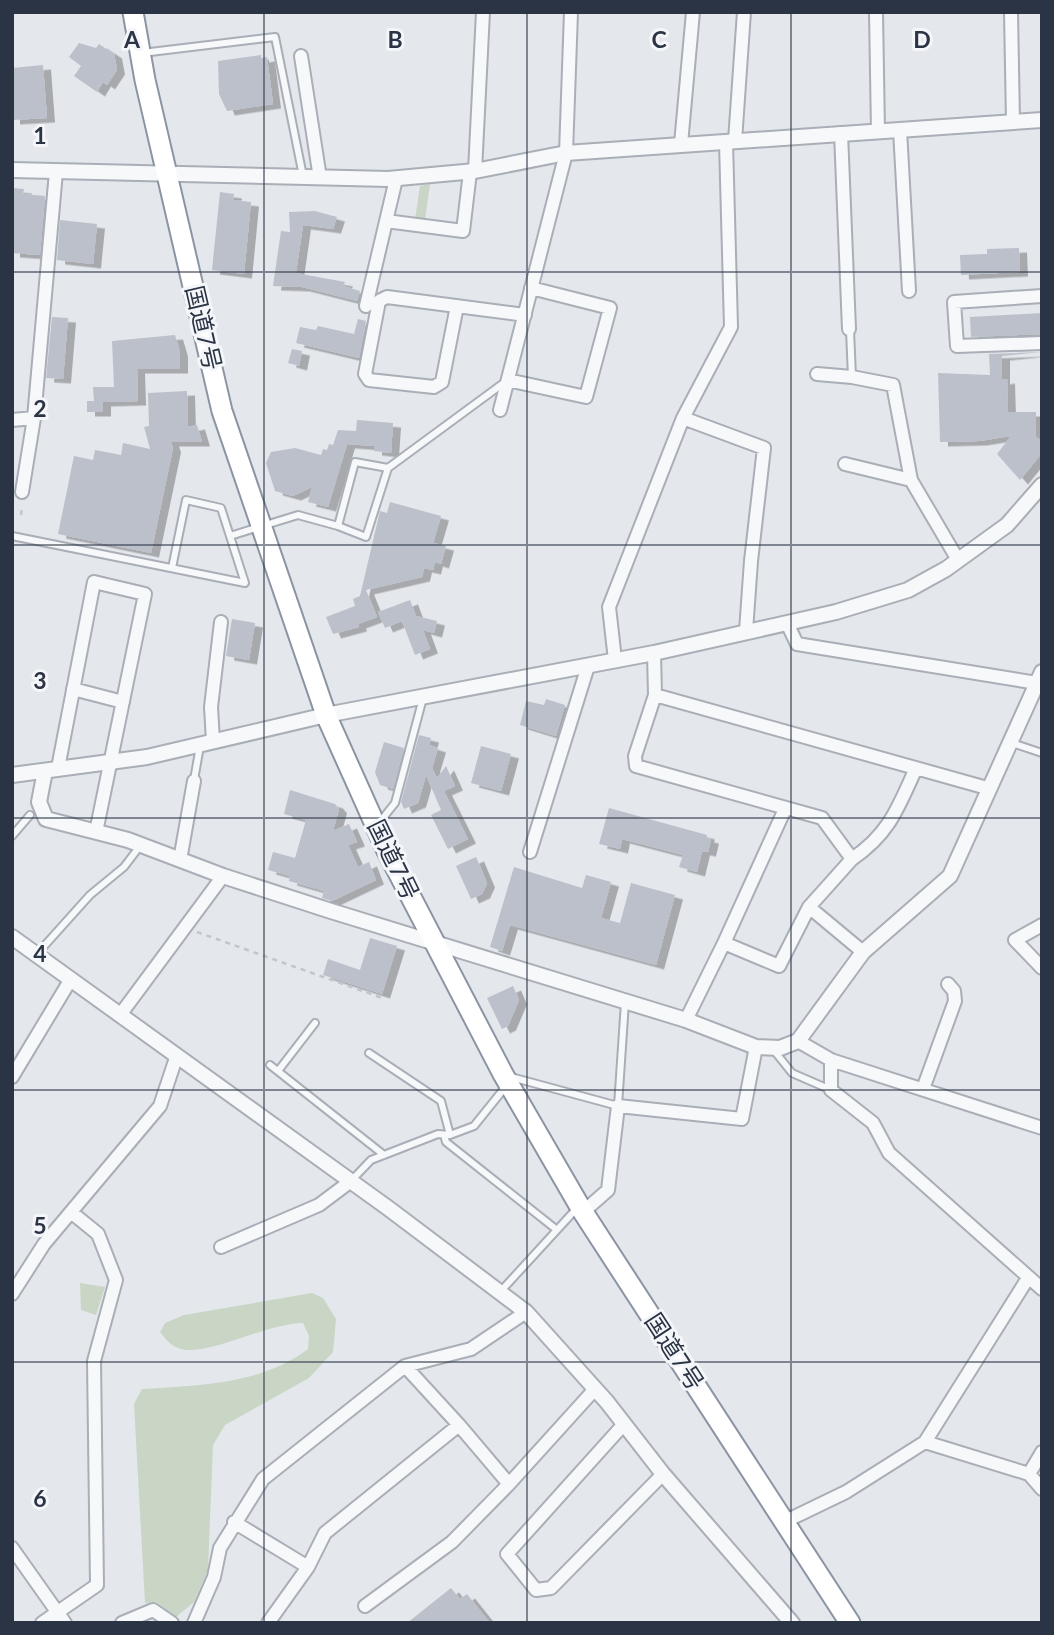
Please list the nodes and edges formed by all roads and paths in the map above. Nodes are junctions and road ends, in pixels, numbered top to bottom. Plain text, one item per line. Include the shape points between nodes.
1 (133, 12) edge
2 (483, 12) edge
3 (571, 12) edge
4 (693, 12) edge
5 (744, 12) edge
6 (876, 12) edge
7 (1011, 12) edge
8 (140, 53) junction
9 (301, 56) dead end
10 (1042, 120) edge
11 (1013, 122) junction
12 (900, 130) junction
13 (878, 132) junction
14 (841, 133) junction
15 (730, 141) junction
16 (681, 144) junction
17 (566, 153) junction
18 (12, 170) edge
19 (472, 171) junction
20 (56, 172) junction
21 (167, 176) junction
22 (303, 178) junction
23 (320, 178) junction
24 (396, 179) junction
25 (386, 221) junction
26 (531, 288) junction
27 (909, 291) dead end
28 (1042, 296) edge
29 (366, 306) dead end
30 (457, 306) junction
31 (525, 314) junction
32 (849, 329) joint
33 (1042, 343) edge
34 (817, 374) dead end
35 (852, 377) junction
36 (508, 380) junction
37 (500, 410) dead end
38 (34, 418) junction
39 (683, 418) junction
40 (12, 420) edge
41 (845, 464) dead end
42 (388, 468) junction
43 (911, 480) junction
44 (1042, 485) edge
45 (22, 492) dead end
46 (260, 525) junction
47 (338, 526) junction
48 (12, 536) edge
49 (230, 536) junction
50 (958, 560) junction
51 (172, 568) junction
52 (221, 622) dead end
53 (787, 623) junction
54 (747, 631) junction
55 (654, 653) junction
56 (615, 660) junction
57 (588, 666) junction
58 (1040, 677) edge
59 (73, 689) junction
60 (655, 695) junction
61 (423, 698) junction
62 (123, 702) junction
63 (326, 715) junction
64 (207, 743) junction
65 (1012, 743) junction
66 (1042, 753) edge
67 (112, 762) junction
68 (916, 768) junction
69 (52, 770) junction
70 (12, 775) edge
71 (194, 781) joint
72 (987, 788) junction
73 (785, 809) junction
74 (30, 815) dead end
75 (376, 827) junction
76 (96, 832) junction
77 (12, 836) edge
78 (141, 845) junction
79 (530, 852) dead end
80 (852, 859) junction
81 (180, 860) junction
82 (223, 876) junction
83 (808, 907) junction
84 (1042, 925) edge
85 (185, 928) junction
86 (12, 937) edge
87 (434, 943) junction
88 (724, 943) junction
89 (863, 952) junction
90 (37, 954) junction
91 (1042, 968) edge
92 (71, 979) junction
93 (948, 984) dead end
94 (385, 999) dead end
95 (625, 1002) junction
96 (120, 1015) junction
97 (686, 1020) junction
98 (315, 1023) dead end
99 (798, 1041) junction
100 (756, 1048) junction
101 (772, 1048) junction
102 (369, 1053) dead end
103 (177, 1055) junction
104 (831, 1060) junction
105 (270, 1065) dead end
106 (278, 1071) junction
107 (12, 1077) edge
108 (506, 1079) junction
109 (923, 1089) junction
110 (831, 1090) junction
111 (618, 1106) junction
112 (1042, 1128) edge
113 (447, 1135) junction
114 (384, 1155) junction
115 (351, 1181) junction
116 (581, 1209) junction
117 (72, 1212) junction
118 (557, 1230) junction
119 (221, 1247) dead end
120 (1028, 1278) junction
121 (1042, 1289) edge
122 (501, 1291) junction
123 (12, 1294) edge
124 (526, 1312) junction
125 (405, 1366) junction
126 (595, 1389) junction
127 (624, 1424) junction
128 (459, 1425) junction
129 (925, 1442) junction
130 (1042, 1452) edge
131 (663, 1474) junction
132 (1029, 1475) junction
133 (509, 1484) junction
134 (1042, 1489) edge
135 (234, 1522) junction
136 (784, 1522) junction
137 (12, 1548) edge
138 (308, 1567) junction
139 (365, 1606) dead end
140 (61, 1617) edge
141 (847, 1622) edge
142 (42, 1623) edge
143 (122, 1623) edge
144 (172, 1623) edge
145 (194, 1623) edge
146 (268, 1623) edge
147 (792, 1623) edge

1 - 8 highway, 国道7号
2 - 19 street
3 - 17 street
4 - 16 street
5 - 15 street
6 - 13 street
7 - 11 street
8 - 21 highway, 国道7号
8 - 22 lane via 275,37
9 - 23 street
10 - 11 street
11 - 12 street
12 - 13 street
12 - 27 street
13 - 14 street
14 - 15 street
14 - 32 street
15 - 16 street
15 - 39 street via 731,327
16 - 17 street
17 - 19 street
17 - 26 street
18 - 20 street
19 - 24 street
19 - 25 street via 463,231
20 - 21 street
20 - 38 street
21 - 22 street
21 - 46 highway, 国道7号 via 222,411
22 - 23 street
23 - 24 street
24 - 25 street
25 - 29 street
26 - 31 street
26 - 36 street via 610,309 586,397
28 - 33 street via 954,302 957,346
30 - 30 street via 387,297 379,301 365,374 369,380 434,387 442,382
30 - 31 street
31 - 36 street
32 - 35 lane
34 - 35 street
35 - 43 street via 893,385
36 - 37 street
36 - 42 lane
38 - 40 street
38 - 45 street
39 - 54 street via 764,448
39 - 56 street via 608,607
41 - 43 street
42 - 47 lane via 355,462
42 - 47 lane via 366,537
43 - 50 street
44 - 50 street via 1007,525
46 - 47 lane via 298,515
46 - 49 lane
46 - 63 highway, 国道7号
48 - 51 lane
49 - 51 lane via 245,583
49 - 51 lane via 221,508 186,500
50 - 53 street via 908,590
52 - 64 street
53 - 54 street
53 - 58 street via 797,644
54 - 55 street
55 - 56 street
55 - 60 street
56 - 57 street
57 - 61 street
57 - 79 street
58 - 65 street
59 - 62 street
59 - 62 street via 94,582 145,594
59 - 69 street
60 - 68 street
60 - 73 street via 635,756 636,766
61 - 63 street
61 - 75 lane via 395,803
62 - 67 street
63 - 64 street
63 - 75 highway, 国道7号
64 - 67 street
64 - 71 lane
65 - 66 lane
65 - 72 street
67 - 69 street
67 - 76 street
68 - 72 street
68 - 80 street via 889,826 873,845
69 - 70 street
69 - 76 street via 39,802 46,819
71 - 81 street
72 - 89 street via 950,876
73 - 80 street via 822,818
73 - 88 street
74 - 77 lane
75 - 87 highway, 国道7号
76 - 78 street
78 - 81 street
78 - 90 lane
80 - 83 street
81 - 82 street
82 - 85 street
82 - 87 street
83 - 88 street via 779,966
83 - 89 street
84 - 91 street via 1015,940
85 - 94 path
85 - 96 street
86 - 90 street
87 - 95 street
87 - 108 highway, 国道7号
88 - 97 street
89 - 99 street
90 - 92 street
92 - 96 street
92 - 107 street
93 - 109 street via 955,1001
95 - 97 street
95 - 111 lane
96 - 103 street
97 - 100 street
98 - 106 lane
99 - 101 street
99 - 104 street
100 - 101 street
100 - 111 street via 742,1119
101 - 110 lane via 792,1073
102 - 113 lane via 441,1101
103 - 115 street
103 - 117 street via 160,1106
104 - 109 street
104 - 110 street
105 - 106 lane
106 - 114 lane
108 - 111 lane
108 - 113 lane via 474,1126
108 - 116 highway, 国道7号
109 - 112 street
110 - 120 street via 873,1123 889,1153
111 - 116 street via 608,1191
113 - 114 lane
113 - 118 lane via 446,1142
114 - 115 lane via 371,1160
115 - 119 street via 319,1205
115 - 122 street
116 - 118 lane
116 - 136 highway, 国道7号
117 - 123 street via 44,1244
117 - 140 street via 99,1234 116,1280 94,1361 97,1586
118 - 122 lane
120 - 121 street
120 - 129 street
122 - 124 street
124 - 125 street via 471,1349
124 - 126 street
125 - 128 street
125 - 135 street via 263,1479
126 - 127 street
126 - 133 street
127 - 131 street
127 - 131 street via 507,1553 518,1570 536,1590 551,1588
128 - 133 street
128 - 138 street via 325,1533
129 - 132 street
129 - 136 street via 846,1492
130 - 132 street
131 - 147 street
132 - 134 street
133 - 139 street via 452,1542
135 - 138 street
135 - 145 street
136 - 141 highway, 国道7号
137 - 140 street
138 - 146 street
140 - 142 street
143 - 144 street via 153,1610

